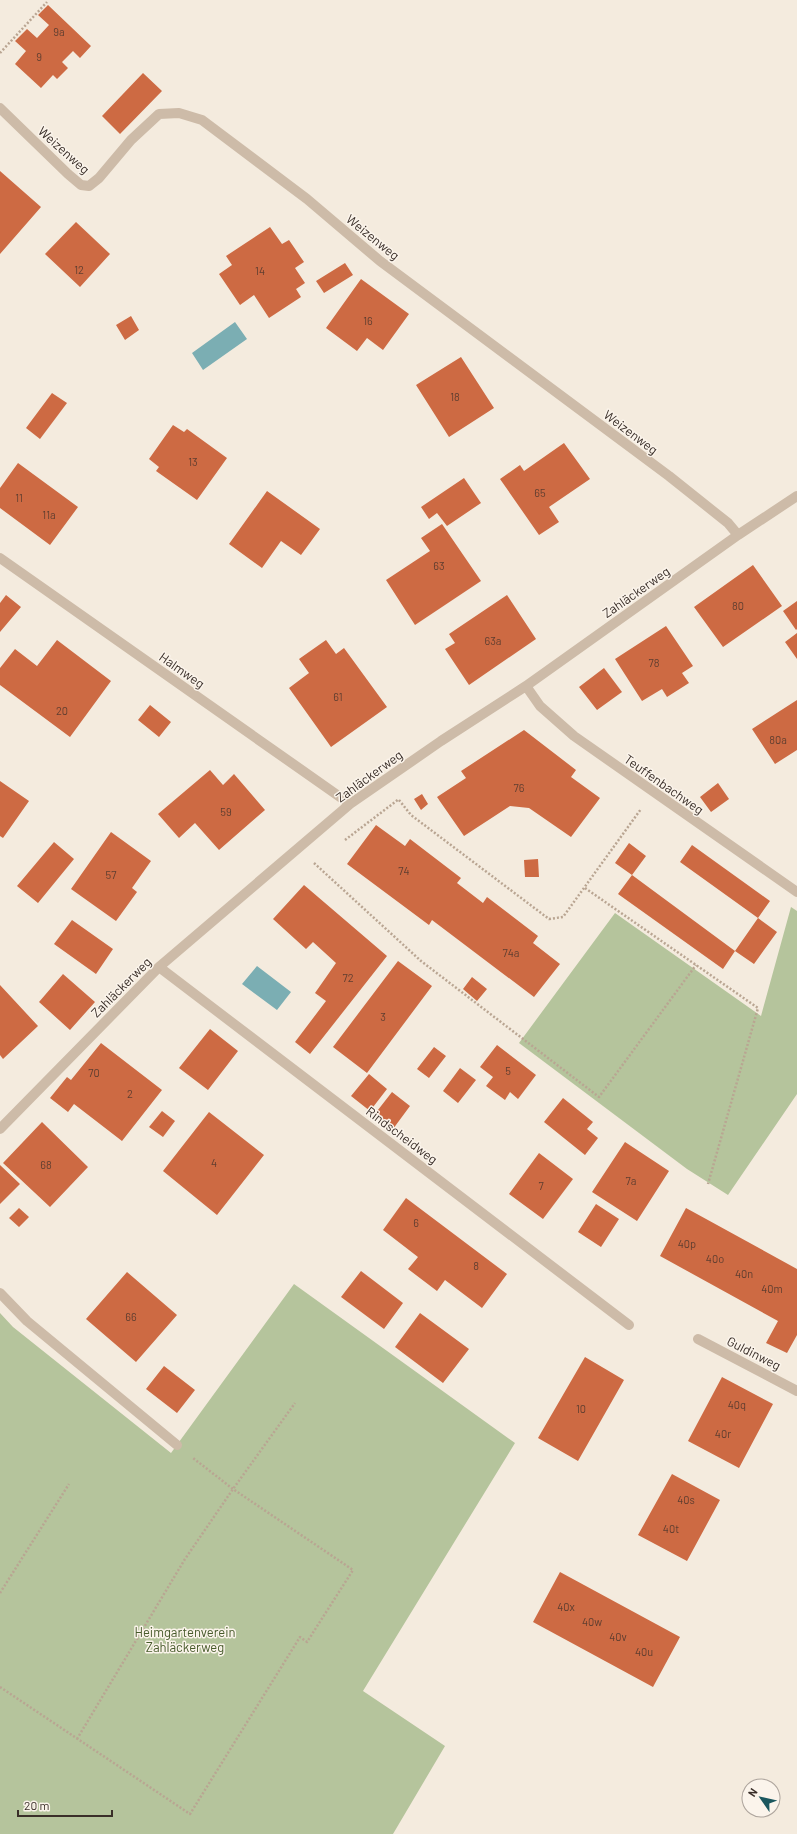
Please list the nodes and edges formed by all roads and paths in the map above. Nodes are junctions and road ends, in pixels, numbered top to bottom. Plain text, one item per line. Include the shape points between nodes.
1 (47, 2) dead end
2 (0, 53) edge
3 (0, 108) edge
4 (797, 496) edge
5 (738, 535) junction
6 (0, 558) edge
7 (526, 686) junction
8 (384, 780) junction
9 (653, 791) junction
10 (399, 799) junction
11 (350, 804) junction
12 (338, 844) dead end
13 (320, 858) dead end
14 (585, 888) junction
15 (797, 892) edge
16 (696, 965) junction
17 (159, 967) junction
18 (0, 1129) edge
19 (708, 1184) dead end
20 (0, 1294) edge
21 (629, 1325) dead end
22 (698, 1339) dead end
23 (797, 1391) edge
24 (295, 1403) dead end
25 (177, 1445) joint
26 (69, 1484) dead end
27 (233, 1489) junction
28 (0, 1593) edge
29 (0, 1687) edge
30 (78, 1739) junction

1 - 2 path
3 - 5 street, Weizenweg via 68,174 81,185 89,186 159,114 179,113 202,120 307,199 380,261 668,476 728,523
4 - 5 street, Zahläckerweg
5 - 7 street, Zahläckerweg
6 - 11 street, Halmweg
7 - 8 street, Zahläckerweg
7 - 9 street, Teuffenbachweg via 540,706 574,736
8 - 10 path
8 - 11 street, Zahläckerweg
9 - 14 path
9 - 15 street, Teuffenbachweg
10 - 12 path
10 - 14 path via 411,815 549,919 563,917
11 - 17 street, Zahläckerweg
13 - 16 path via 314,862 421,961 599,1097
14 - 16 path
16 - 19 path via 758,1008
17 - 18 street, Zahläckerweg
17 - 21 street, Rindscheidweg
20 - 25 street via 27,1321
22 - 23 street, Guldinweg
24 - 27 path
25 - 27 path
26 - 28 path
27 - 30 path via 185,1559
27 - 30 path via 352,1570 307,1642 300,1637 190,1814
29 - 30 path

